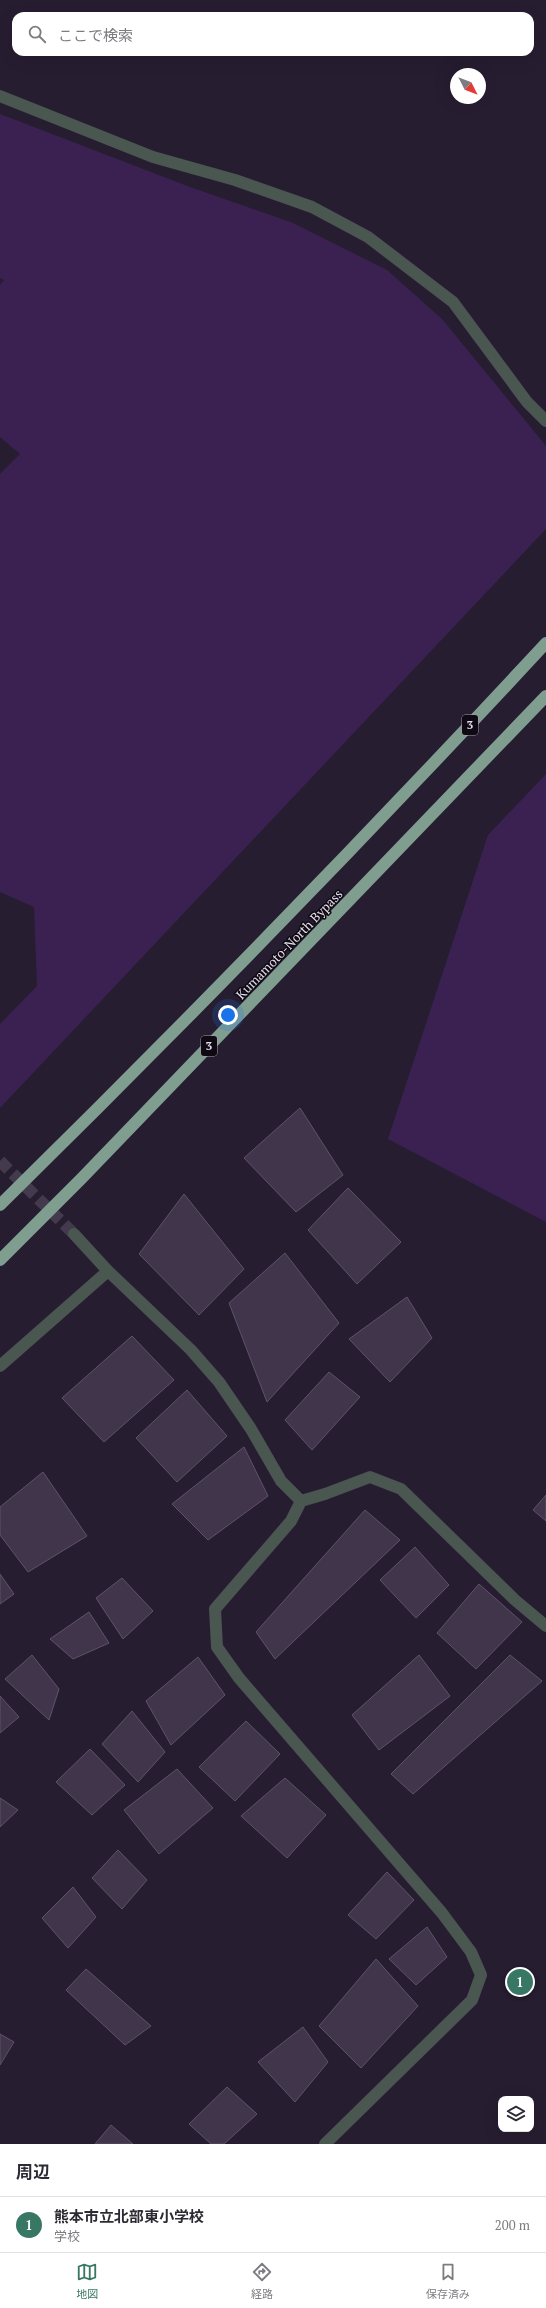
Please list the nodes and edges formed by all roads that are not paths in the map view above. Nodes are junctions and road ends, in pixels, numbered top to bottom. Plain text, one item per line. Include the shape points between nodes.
1 (0, 96) edge
2 (546, 421) edge
3 (546, 643) edge
4 (546, 696) edge
5 (0, 1205) edge
6 (74, 1234) tunnel mouth
7 (0, 1260) edge
8 (108, 1271) junction
9 (0, 1366) edge
10 (301, 1501) junction
11 (546, 1626) edge
12 (325, 2144) edge

1 - 2 street via 153,157 235,180 312,207 368,238 453,302 527,402
3 - 5 highway, Kumamoto-North Bypass / 3 via 393,808 107,1100
4 - 7 highway, Kumamoto-North Bypass / 3
6 - 8 street
8 - 9 street
8 - 10 street via 191,1350 219,1382 251,1429 281,1481
10 - 11 street via 370,1477 401,1489 515,1600
10 - 12 street via 291,1521 215,1609 218,1646 240,1678 442,1913 471,1952 481,1975 472,2000

